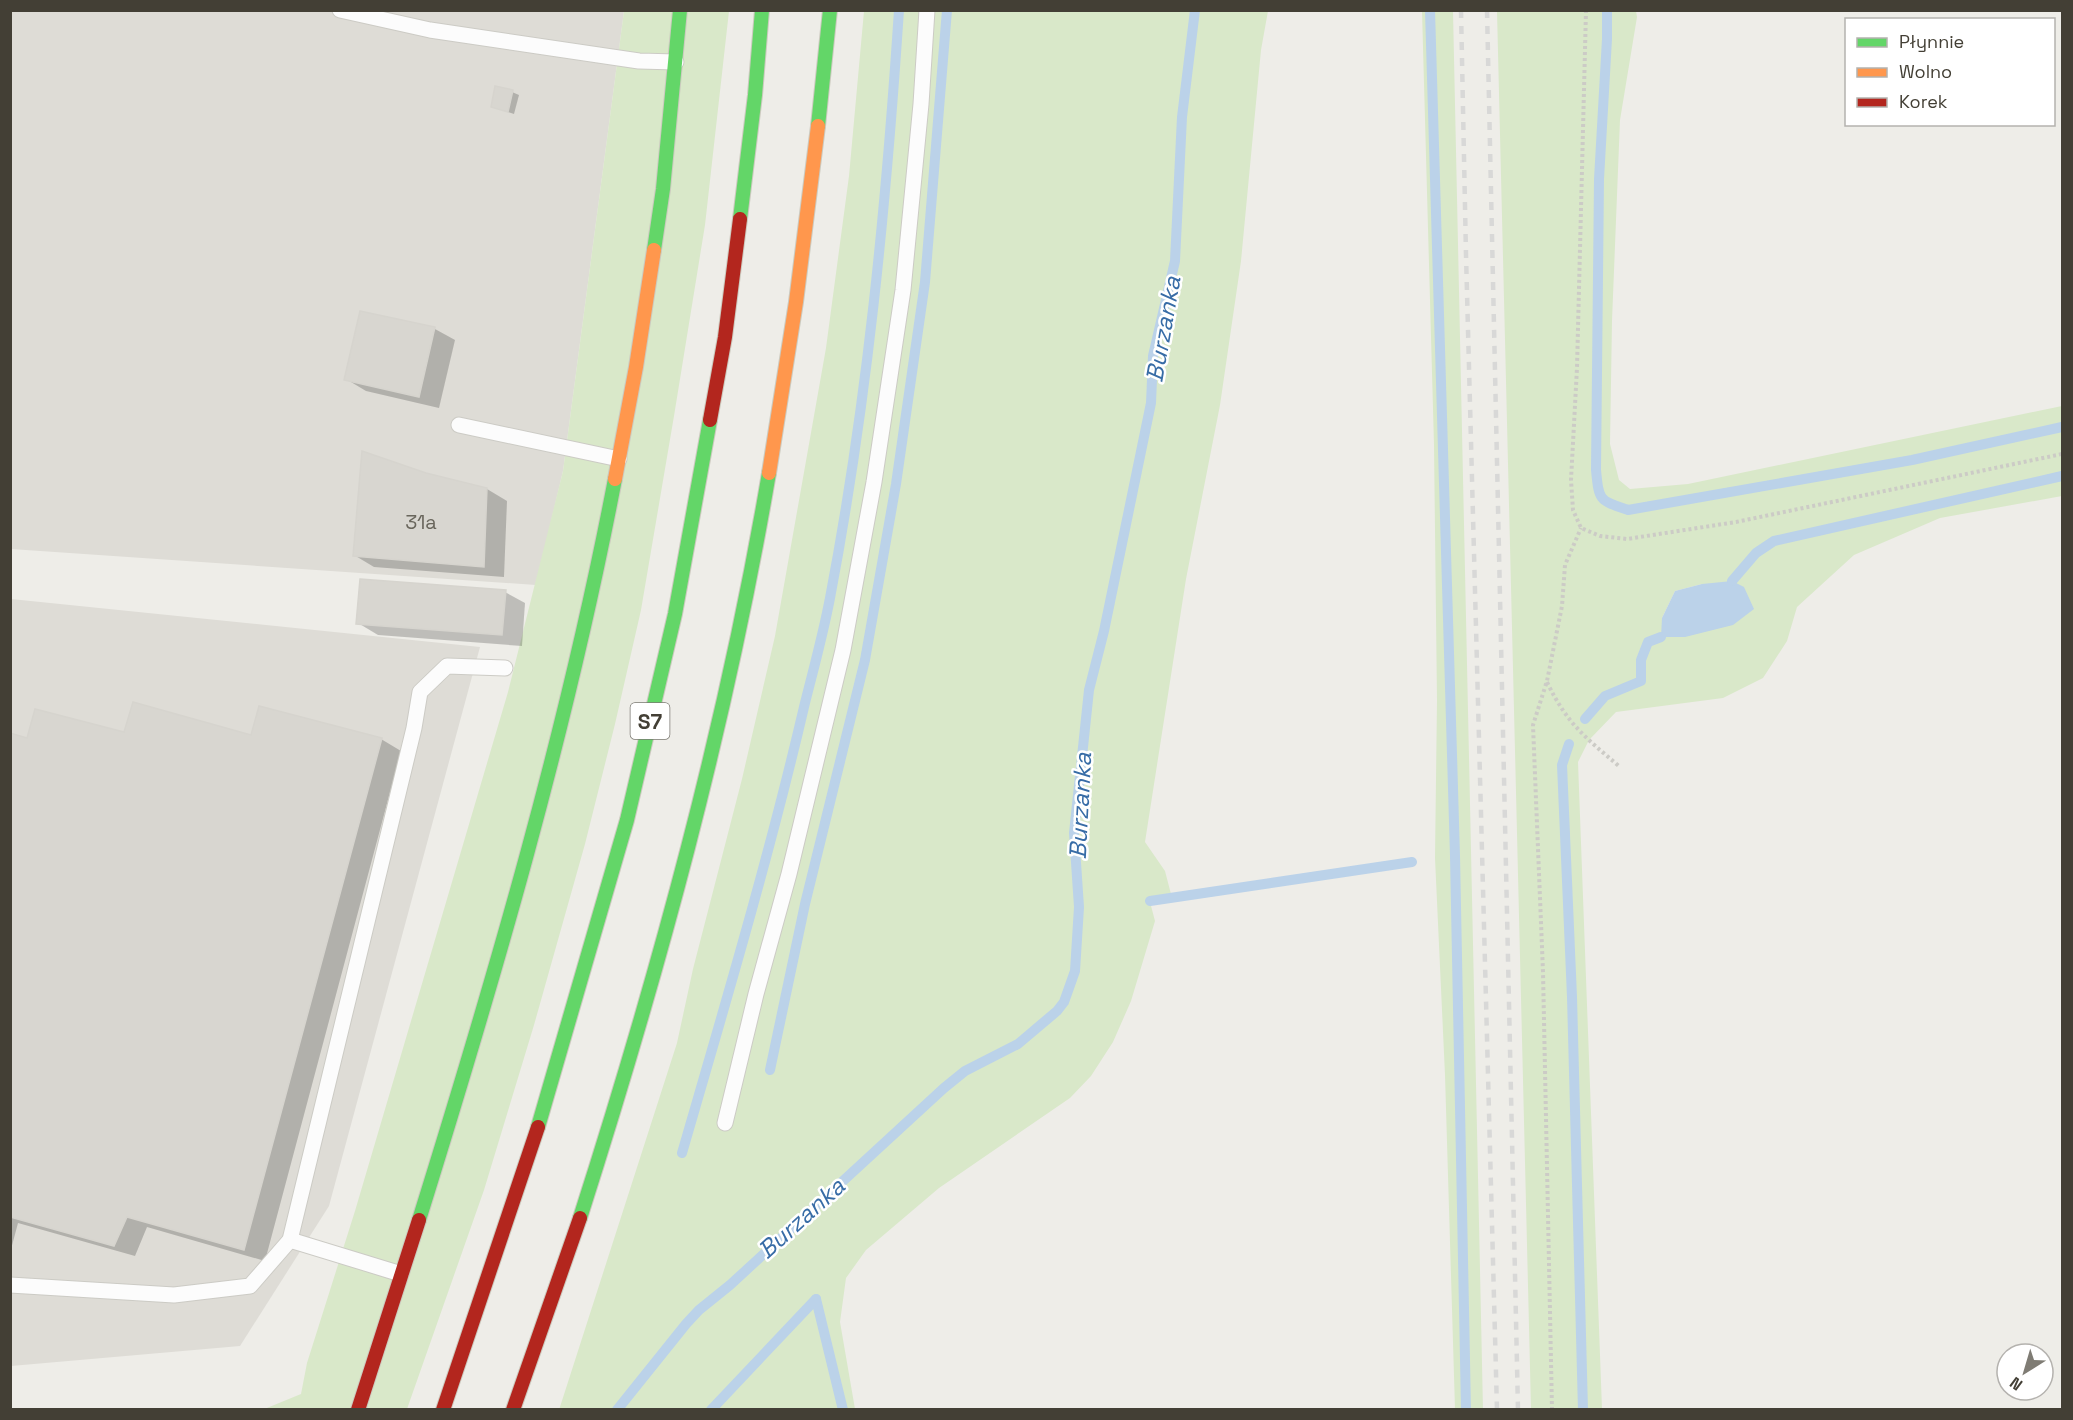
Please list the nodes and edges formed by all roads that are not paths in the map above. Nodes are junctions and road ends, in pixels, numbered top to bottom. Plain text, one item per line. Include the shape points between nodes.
1 (340, 10) edge
2 (680, 10) edge
3 (762, 10) edge
4 (830, 10) edge
5 (927, 10) edge
6 (676, 62) junction
7 (459, 425) dead end
8 (619, 459) junction
9 (505, 668) dead end
10 (725, 1123) dead end
11 (290, 1240) junction
12 (400, 1274) junction
13 (10, 1286) edge
14 (358, 1410) edge
15 (443, 1410) edge
16 (513, 1410) edge

1 - 6 lane via 430,30 639,61
2 - 6 main road
3 - 15 main road, S7 via 725,337 675,614 627,820 565,1040
4 - 16 main road via 789,353 769,480 720,714 661,949 607,1134
5 - 10 lane via 903,290 874,482 843,650
6 - 8 main road via 646,301
7 - 8 lane
8 - 12 main road via 551,764 477,1031
9 - 11 lane via 447,666 420,692
11 - 12 lane
11 - 13 lane via 250,1286 174,1295
12 - 14 main road

